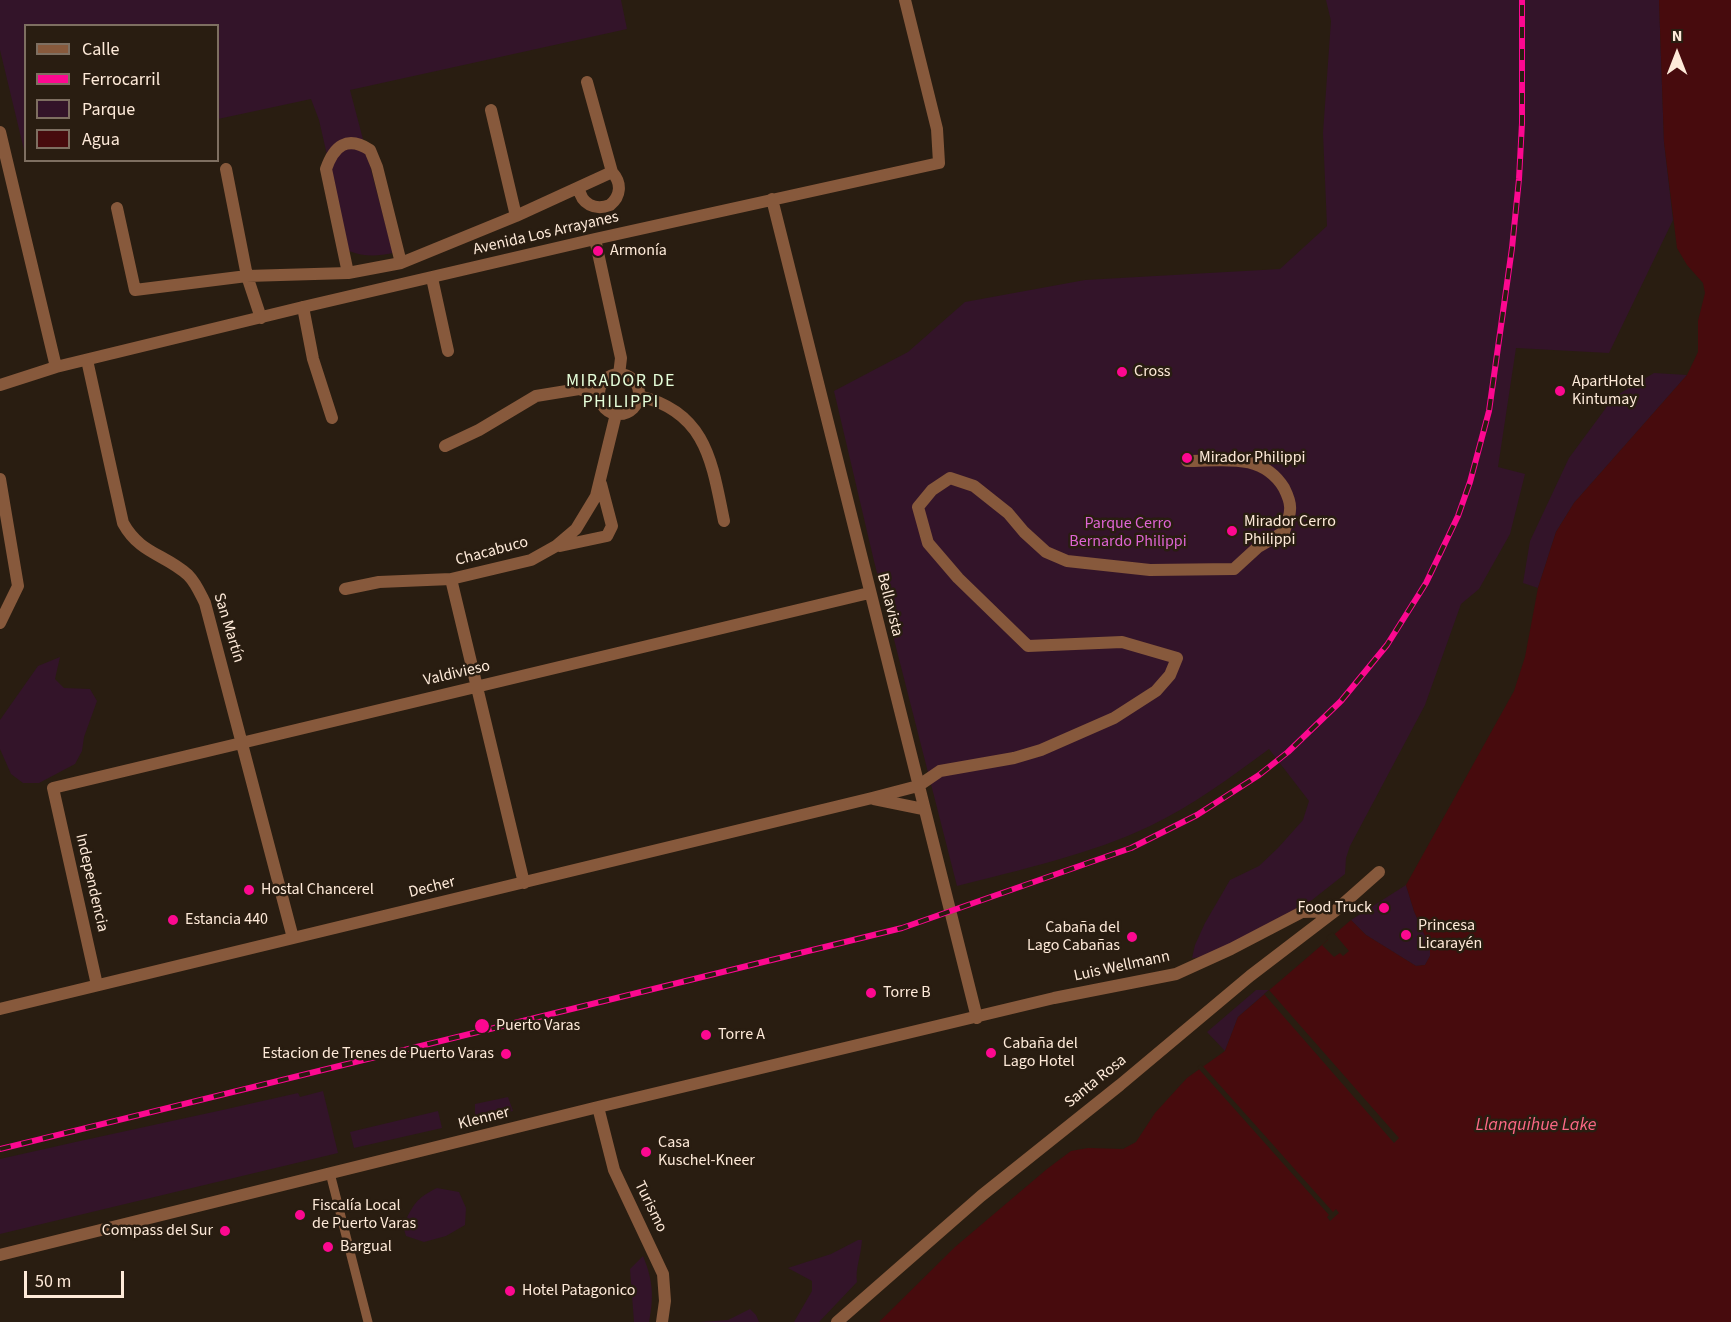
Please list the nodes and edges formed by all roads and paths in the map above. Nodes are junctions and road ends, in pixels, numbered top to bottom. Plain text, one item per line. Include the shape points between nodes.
1 (905, 0) edge
2 (587, 82) dead end
3 (491, 110) dead end
4 (0, 132) edge
5 (226, 169) dead end
6 (612, 172) junction
7 (579, 188) junction
8 (772, 199) junction
9 (117, 208) dead end
10 (516, 216) junction
11 (595, 239) junction
12 (401, 263) junction
13 (348, 273) junction
14 (247, 276) junction
15 (432, 278) junction
16 (303, 308) junction
17 (261, 318) junction
18 (448, 351) dead end
19 (87, 360) junction
20 (56, 367) junction
21 (618, 375) junction
22 (0, 385) edge
23 (600, 395) junction
24 (639, 396) junction
25 (616, 414) junction
26 (332, 418) dead end
27 (445, 446) dead end
28 (1186, 461) dead end
29 (0, 479) edge
30 (601, 484) junction
31 (2, 507) edge
32 (724, 521) dead end
33 (556, 546) junction
34 (451, 579) junction
35 (345, 589) dead end
36 (869, 593) junction
37 (0, 623) edge
38 (477, 686) junction
39 (242, 742) junction
40 (918, 786) junction
41 (53, 788) joint
42 (872, 798) junction
43 (923, 809) junction
44 (1379, 872) dead end
45 (524, 883) junction
46 (1335, 911) junction
47 (293, 938) junction
48 (97, 985) junction
49 (0, 1009) edge
50 (976, 1018) junction
51 (598, 1107) junction
52 (330, 1173) junction
53 (0, 1255) edge
54 (368, 1322) edge
55 (662, 1322) edge
56 (837, 1322) edge

1 - 8 street, Avenida Los Arrayanes via 938,129 939,163
2 - 6 street
3 - 10 street
4 - 20 street
5 - 14 street
6 - 7 street
6 - 7 street via 619,192 610,205 598,208 587,204
7 - 10 street
8 - 11 street, Avenida Los Arrayanes
8 - 36 street, Bellavista
9 - 14 street via 135,290
10 - 12 street
11 - 15 street, Avenida Los Arrayanes
11 - 21 street via 621,358
12 - 13 street
12 - 13 street via 370,150 354,143 342,144 332,153 326,169
13 - 14 street
14 - 17 street
15 - 16 street, Avenida Los Arrayanes
15 - 18 street
16 - 17 street, Avenida Los Arrayanes
16 - 26 street via 313,359
17 - 19 street, Avenida Los Arrayanes
19 - 20 street, Avenida Los Arrayanes
19 - 39 street, San Martín via 123,523 146,550 180,569 195,584 205,603
20 - 22 street, Avenida Los Arrayanes
21 - 23 street via 603,383
21 - 24 street via 636,383
23 - 25 street via 603,405
23 - 27 street via 579,389 537,396
24 - 25 street via 632,410
24 - 32 street via 670,407 696,429 710,457
25 - 30 street, Chacabuco
28 - 40 street, Decher via 1250,462 1265,468 1278,478 1291,508 1284,532 1258,547 1234,569 1150,570 1067,561 1046,552 1008,513 974,486 950,478 932,490 918,507 928,543 1028,646 1122,642 1177,658 1170,675 1156,691 1114,718 1041,750 940,771
29 - 31 street
30 - 33 street, Chacabuco via 584,519
30 - 33 street via 612,526 607,536
31 - 37 street via 18,586
33 - 34 street, Chacabuco via 531,560
34 - 35 street via 379,582
34 - 38 street, Chacabuco
36 - 38 street, Valdivieso
36 - 40 street, Bellavista
38 - 39 street, Valdivieso
38 - 45 street, Chacabuco
39 - 41 street, Valdivieso
39 - 47 street, San Martín
40 - 42 street, Decher
40 - 43 street, Bellavista
41 - 48 street, Independencia
42 - 43 street, Decher
42 - 45 street, Decher
43 - 50 street, Bellavista
44 - 46 street, Santa Rosa
45 - 47 street, Decher
46 - 50 street, Luis Wellmann via 1302,912 1176,974
46 - 56 street, Santa Rosa via 981,1196
47 - 48 street, Decher
48 - 49 street, Decher
50 - 51 street, Klenner
51 - 52 street, Klenner
51 - 55 street, Turismo via 614,1170 663,1274
52 - 53 street, Klenner
52 - 54 street

